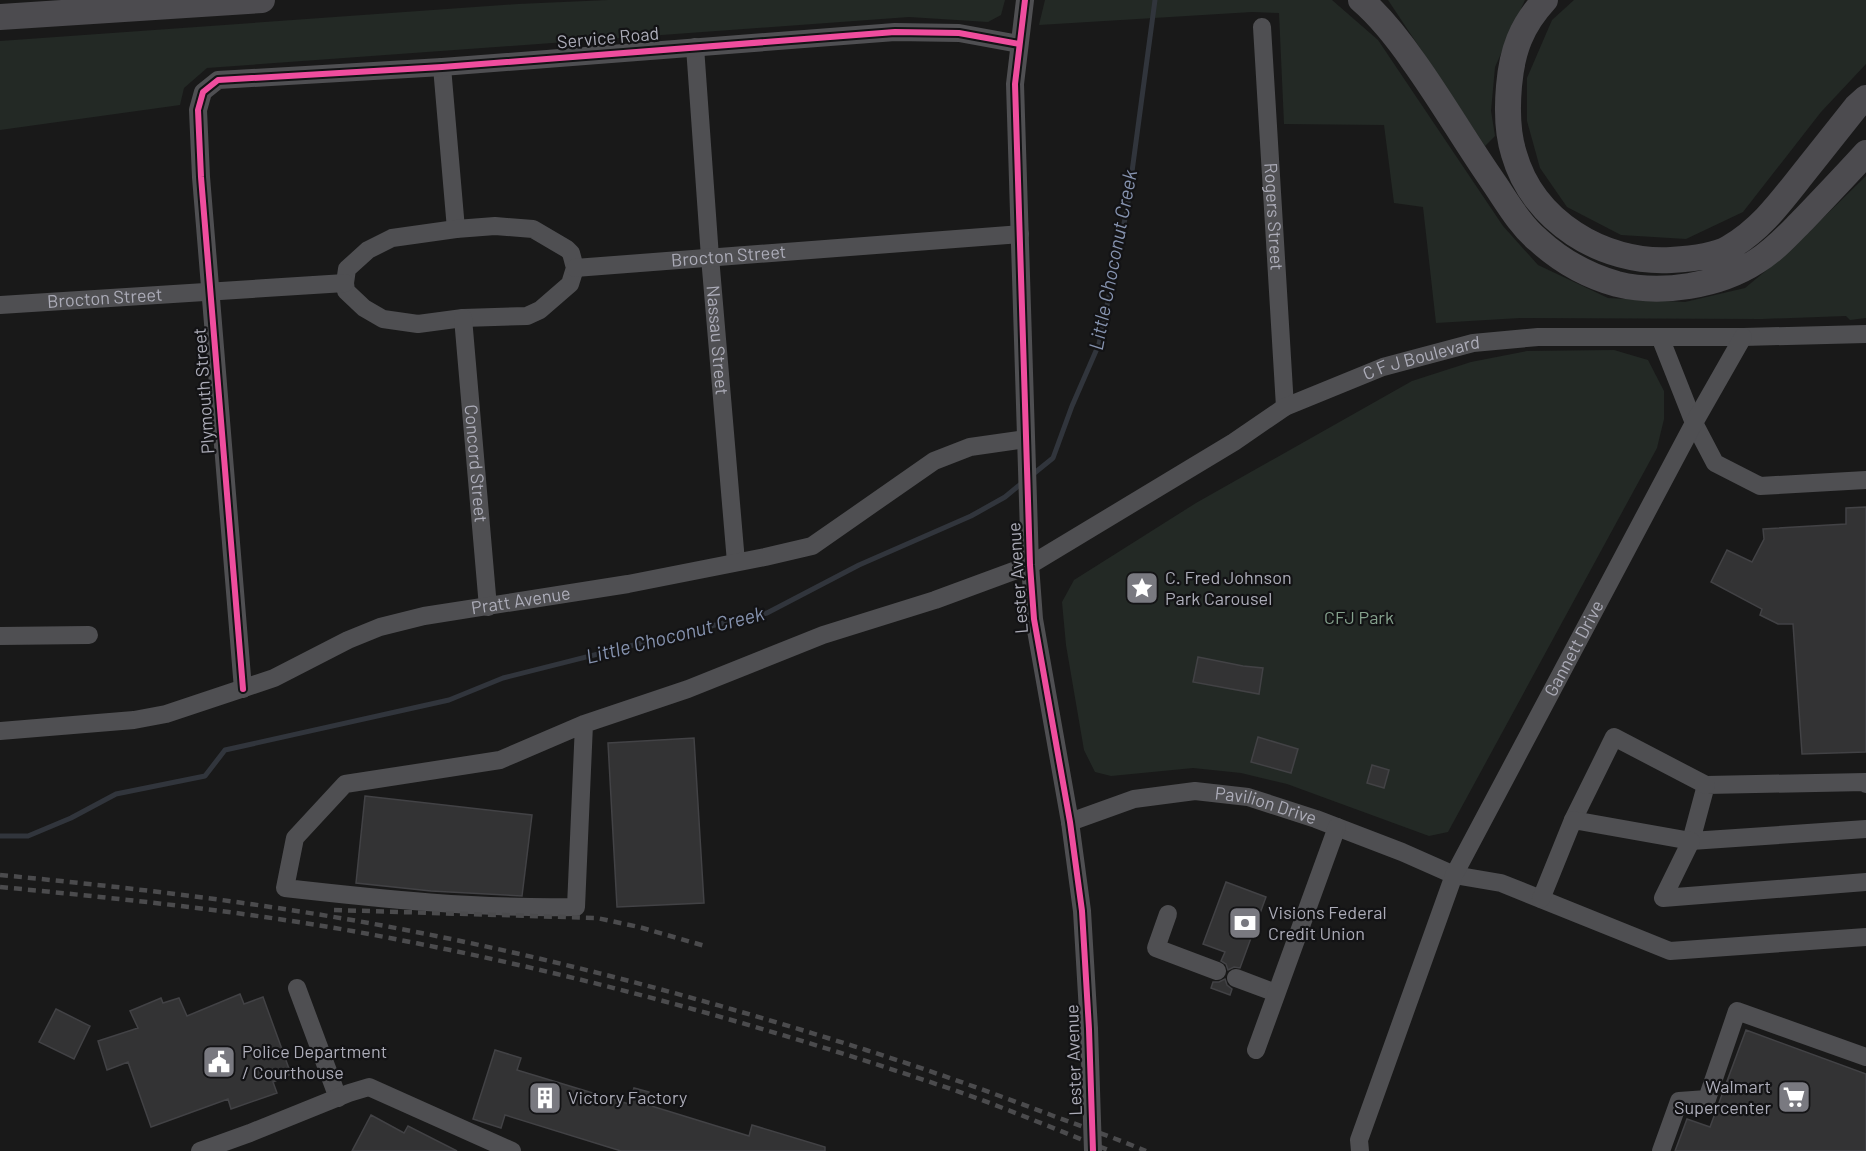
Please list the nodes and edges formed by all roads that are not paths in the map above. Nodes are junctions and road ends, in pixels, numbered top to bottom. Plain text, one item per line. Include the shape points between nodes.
1 (262, 0) edge
2 (1025, 0) edge
3 (1361, 0) edge
4 (1545, 0) edge
5 (0, 17) edge
6 (1262, 27) dead end
7 (1019, 44) junction
8 (695, 47) junction
9 (442, 67) junction
10 (203, 92) joint
11 (1866, 98) edge
12 (1866, 153) edge
13 (456, 229) junction
14 (1020, 234) junction
15 (710, 257) junction
16 (575, 268) junction
17 (345, 283) junction
18 (211, 293) junction
19 (0, 306) edge
20 (463, 318) junction
21 (1866, 334) edge
22 (1660, 337) junction
23 (1743, 337) junction
24 (1285, 407) junction
25 (1694, 423) junction
26 (1026, 445) junction
27 (1866, 480) edge
28 (736, 562) junction
29 (1030, 565) junction
30 (488, 607) junction
31 (88, 634) dead end
32 (0, 636) edge
33 (243, 689) junction
34 (584, 724) junction
35 (0, 731) edge
36 (1866, 784) edge
37 (1706, 785) junction
38 (1573, 819) junction
39 (1070, 822) junction
40 (1337, 827) junction
41 (1866, 829) edge
42 (1691, 841) junction
43 (1454, 875) junction
44 (1866, 882) edge
45 (1541, 899) junction
46 (1168, 914) dead end
47 (1866, 937) edge
48 (1218, 971) dead end
49 (1236, 978) dead end
50 (297, 988) dead end
51 (1276, 993) junction
52 (1256, 1050) dead end
53 (1866, 1057) edge
54 (338, 1098) junction
55 (200, 1151) edge
56 (510, 1151) edge
57 (1094, 1151) edge
58 (1360, 1151) edge
59 (1661, 1151) edge

1 - 5 highway
2 - 7 street, Lester Avenue
3 - 12 highway via 1394,34 1435,90 1526,227 1571,264 1618,284 1681,287 1734,274 1776,247
4 - 11 highway via 1528,20 1512,64 1508,111 1514,155 1528,188 1560,224 1608,251 1662,260 1692,259 1726,250 1768,218
6 - 24 street, Rogers Street
7 - 8 street, Service Road via 959,33 895,32
7 - 14 street, Lester Avenue via 1015,84
8 - 9 street, Service Road
8 - 15 street, Nassau Street
9 - 10 street, Service Road via 218,80
9 - 13 street
10 - 18 street, Plymouth Street via 198,110
13 - 16 street via 533,229 567,249
13 - 17 street via 392,238 368,250 347,269
14 - 15 street, Brocton Street
14 - 26 street, Lester Avenue
15 - 16 street, Brocton Street
15 - 28 street, Nassau Street
16 - 20 street via 570,284 527,316
17 - 18 street, Brocton Street
17 - 20 street via 346,291 364,308 383,318 418,324
18 - 19 street, Brocton Street
18 - 33 street, Plymouth Street
20 - 30 street, Concord Street
21 - 23 street, C F J Boulevard
22 - 23 street, C F J Boulevard
22 - 24 street, C F J Boulevard via 1538,337 1473,343 1383,367
22 - 25 street
23 - 25 street, Gannett Drive
24 - 29 street, C F J Boulevard
25 - 27 street via 1715,463 1760,486
25 - 43 street, Gannett Drive
26 - 28 street, Pratt Avenue via 970,447 934,462 812,546
26 - 29 street, Lester Avenue
28 - 30 street, Pratt Avenue
29 - 34 street, C F J Boulevard
29 - 39 street, Lester Avenue via 1034,619
30 - 33 street, Pratt Avenue via 380,627
31 - 32 street
33 - 35 street, Pratt Avenue via 134,720
34 - 34 street, C F J Boulevard via 501,760 345,784 295,838 285,888 421,903 576,907
36 - 37 street
37 - 38 street via 1614,737
37 - 42 street
38 - 42 street
38 - 45 street
39 - 40 street, Pavilion Drive via 1134,799 1195,791 1248,797
39 - 57 street, Lester Avenue, bridge via 1082,911
40 - 43 street, Pavilion Drive
40 - 51 street
41 - 42 street
42 - 44 street via 1663,898
43 - 45 street, Pavilion Drive via 1501,883
43 - 58 street, Gannett Drive via 1359,1140
45 - 47 street, Pavilion Drive via 1670,951
46 - 48 street via 1156,948
49 - 51 street
50 - 54 street
51 - 52 street
53 - 59 street via 1737,1011 1707,1099 1679,1101
54 - 55 street
54 - 56 street via 369,1087

